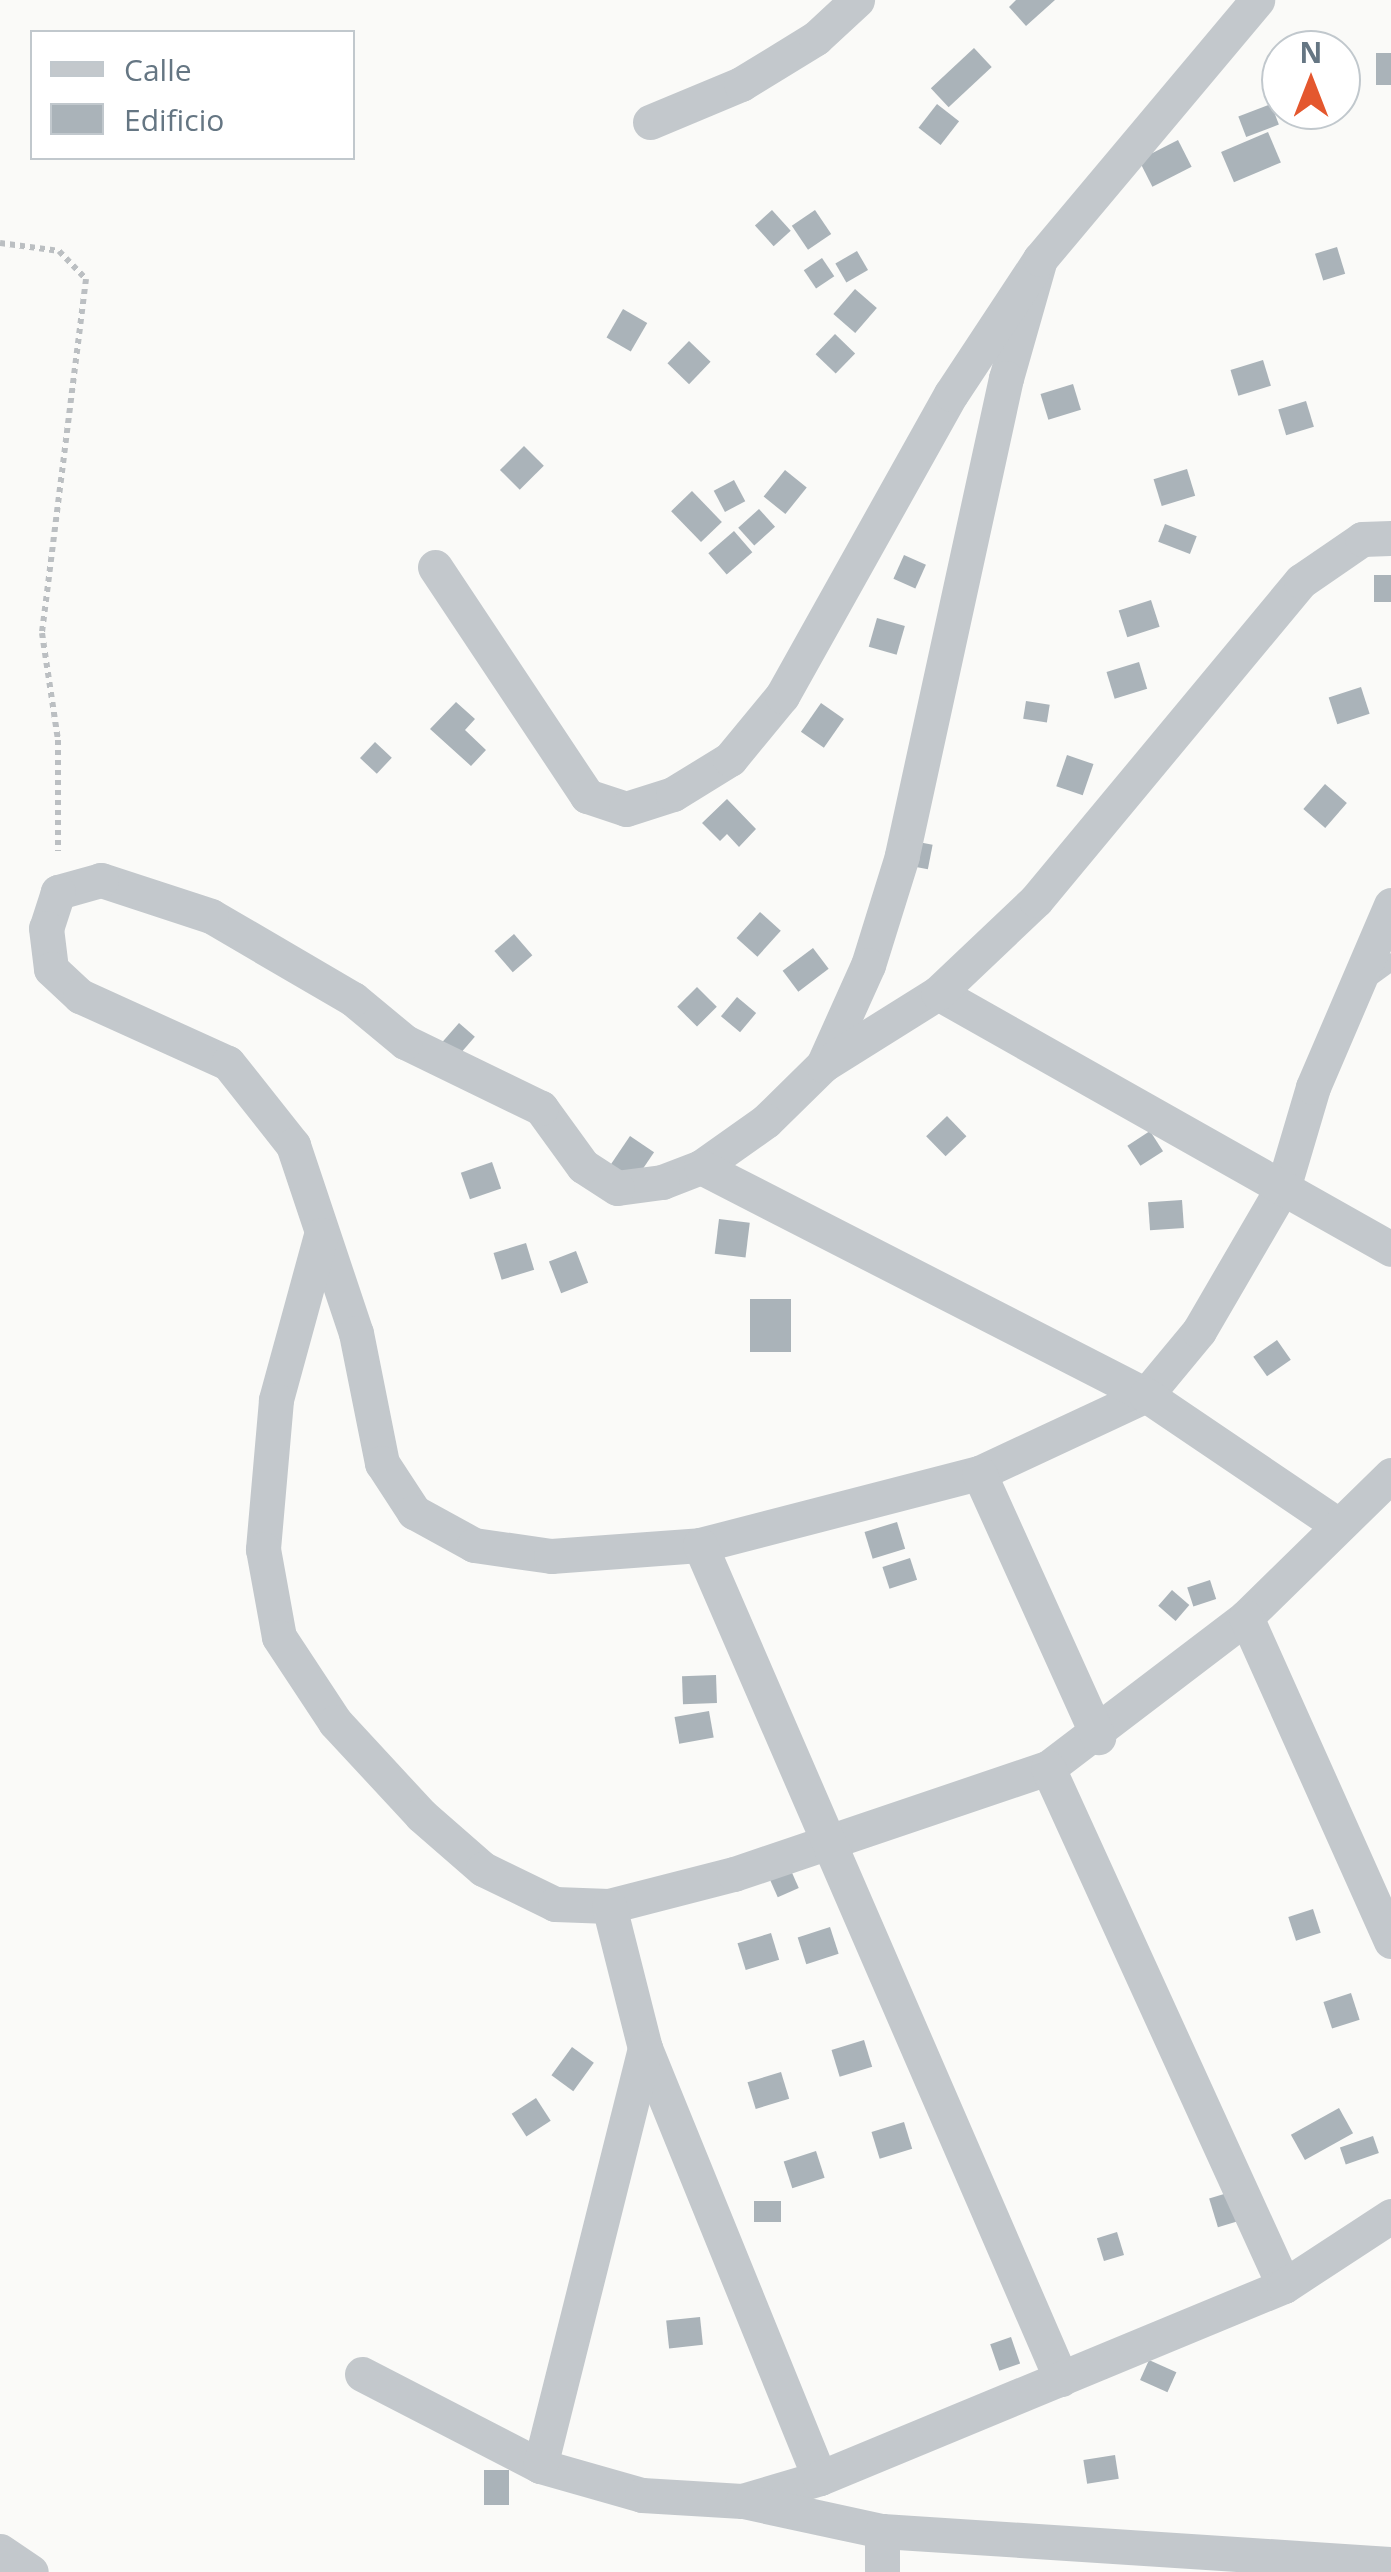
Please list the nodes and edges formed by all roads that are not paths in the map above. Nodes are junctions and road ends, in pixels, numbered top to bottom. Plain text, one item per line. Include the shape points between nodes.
1 (856, 0) edge
2 (1257, 0) edge
3 (650, 122) dead end
4 (1040, 259) junction
5 (1391, 538) edge
6 (434, 567) dead end
7 (1391, 904) edge
8 (1391, 962) edge
9 (938, 993) junction
10 (1349, 994) junction
11 (823, 1065) junction
12 (701, 1167) junction
13 (1284, 1185) junction
14 (321, 1235) junction
15 (1391, 1249) edge
16 (1146, 1395) junction
17 (979, 1473) junction
18 (1391, 1475) edge
19 (1338, 1525) junction
20 (700, 1545) junction
21 (1246, 1618) junction
22 (1098, 1737) junction
23 (1048, 1768) junction
24 (830, 1840) junction
25 (609, 1906) junction
26 (1391, 1942) edge
27 (645, 2048) junction
28 (1391, 2216) edge
29 (1284, 2286) junction
30 (362, 2374) dead end
31 (1061, 2379) junction
32 (540, 2466) junction
33 (820, 2478) junction
34 (742, 2501) junction
35 (882, 2531) junction
36 (0, 2551) edge
37 (1391, 2564) edge
38 (31, 2572) edge
39 (882, 2572) edge

1 - 3 street via 816,38 741,84
2 - 4 street
4 - 6 street via 951,394 782,696 730,759 673,794 626,810 587,796
4 - 11 street via 1006,378 902,856 868,965
5 - 9 street via 1362,538 1301,581 1036,900
7 - 10 street
8 - 10 lane
9 - 11 street
9 - 13 street
10 - 13 street
11 - 12 street via 766,1121
12 - 14 street via 662,1182 617,1188 583,1166 541,1108 405,1042 353,1000 211,916 101,880 58,892 46,928 51,969 80,996 228,1064 293,1145
12 - 16 street
13 - 15 street
13 - 16 street via 1199,1331
14 - 20 street via 356,1333 382,1463 414,1512 474,1545 550,1556
14 - 25 street via 276,1400 263,1549 278,1637 335,1722 421,1815 483,1868 555,1904
16 - 17 street
16 - 19 street
17 - 20 street
17 - 22 street
18 - 19 street
19 - 21 street
20 - 24 street
21 - 22 street
21 - 26 street
22 - 23 street
23 - 24 street
23 - 29 street
24 - 25 street via 734,1874
24 - 31 street
25 - 27 street
27 - 32 street
27 - 33 street
28 - 29 street
29 - 31 street
30 - 32 street
31 - 33 street
32 - 34 street via 642,2494
33 - 34 street
34 - 35 street
35 - 37 street
35 - 39 street
36 - 38 street

